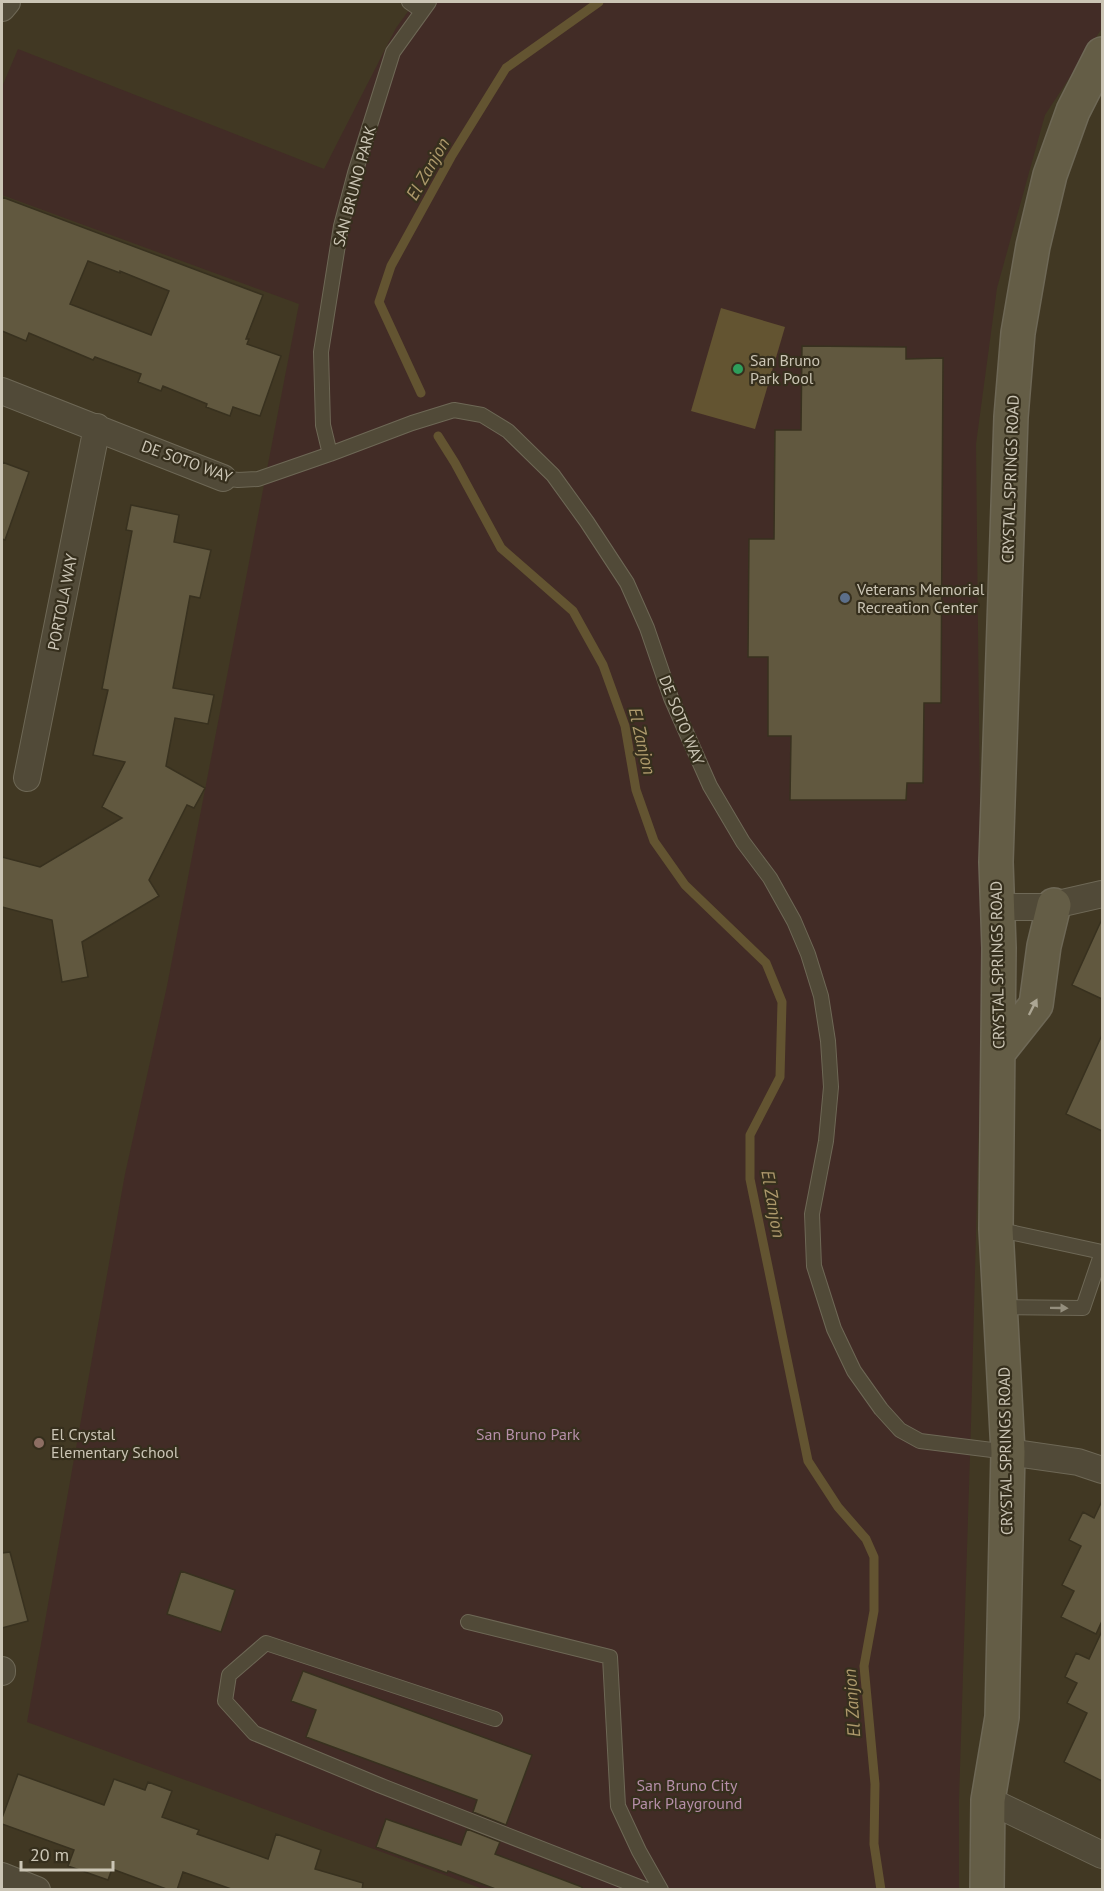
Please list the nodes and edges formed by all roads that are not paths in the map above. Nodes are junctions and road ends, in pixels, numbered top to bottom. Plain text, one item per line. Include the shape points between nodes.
1 (7, 2) edge
2 (409, 2) edge
3 (425, 6) edge
4 (2, 8) edge
5 (1102, 54) edge
6 (2, 391) edge
7 (97, 427) junction
8 (330, 454) junction
9 (223, 478) joint
10 (27, 778) dead end
11 (1102, 894) edge
12 (1054, 905) junction
13 (997, 908) junction
14 (998, 1053) junction
15 (996, 1229) junction
16 (1000, 1307) junction
17 (1008, 1452) junction
18 (1102, 1470) edge
19 (468, 1622) dead end
20 (495, 1719) dead end
21 (988, 1800) junction
22 (1102, 1855) edge
23 (2, 1876) edge
24 (37, 1890) edge
25 (647, 1890) edge
26 (661, 1890) edge
27 (987, 1890) edge

1 - 4 street
2 - 3 lane
3 - 8 lane, SAN BRUNO PARK via 393,52 340,226 321,352 323,425
5 - 13 main road, CRYSTAL SPRINGS ROAD via 1073,111 1050,175 1018,333 1011,417
6 - 7 street, DE SOTO WAY
7 - 9 street, DE SOTO WAY
7 - 10 street, PORTOLA WAY
8 - 9 lane, DE SOTO WAY via 258,479
8 - 17 lane, DE SOTO WAY via 454,410 482,415 508,431 553,475 587,522 627,583 710,786 794,921 821,996 831,1087 826,1141 812,1214 814,1266 834,1329 854,1371 900,1430 920,1441
11 - 12 street
12 - 13 street
14 -> 12 main road via 1036,1005
13 - 14 main road, CRYSTAL SPRINGS ROAD
14 - 15 main road, CRYSTAL SPRINGS ROAD
15 - 16 main road, CRYSTAL SPRINGS ROAD
16 -> 15 lane via 1083,1308 1102,1252
16 - 17 main road, CRYSTAL SPRINGS ROAD
17 - 18 street via 1078,1462
17 - 21 main road, CRYSTAL SPRINGS ROAD via 1002,1717
19 - 26 lane via 610,1656 618,1806
20 - 25 lane via 266,1643 229,1675 225,1701 254,1733
21 - 22 street
21 - 27 main road, CRYSTAL SPRINGS ROAD
23 - 24 street

